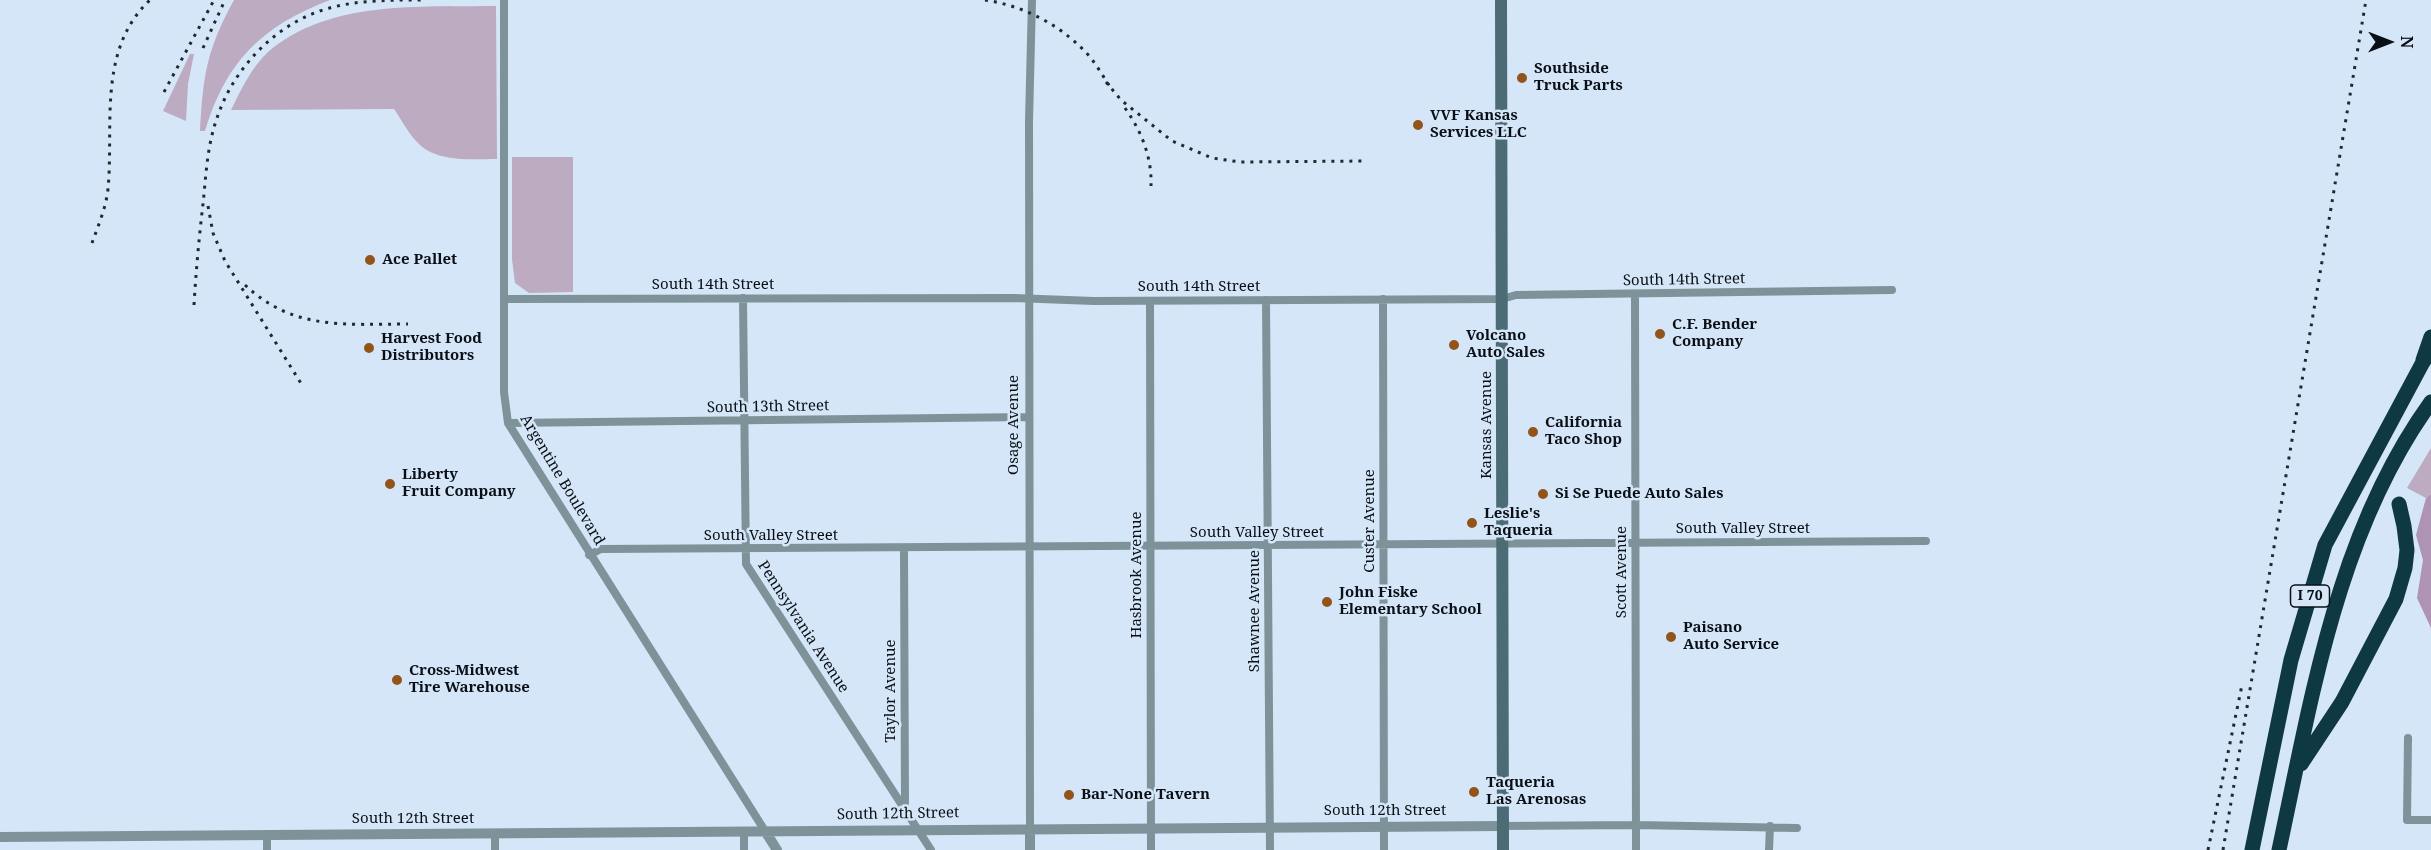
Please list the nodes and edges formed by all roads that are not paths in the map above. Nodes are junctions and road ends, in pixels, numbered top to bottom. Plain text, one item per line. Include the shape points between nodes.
1 (504, 0) edge
2 (1032, 0) edge
3 (1501, 0) edge
4 (1892, 291) dead end
5 (1635, 295) junction
6 (743, 298) junction
7 (505, 299) junction
8 (1031, 299) junction
9 (1383, 299) junction
10 (1502, 299) junction
11 (1266, 300) junction
12 (1150, 301) junction
13 (2431, 337) edge
14 (2427, 357) edge
15 (2430, 404) edge
16 (1029, 417) junction
17 (743, 421) junction
18 (508, 423) junction
19 (2399, 504) dead end
20 (1926, 542) dead end
21 (1636, 543) junction
22 (1502, 544) junction
23 (1383, 545) junction
24 (1151, 547) junction
25 (1268, 547) junction
26 (1029, 548) junction
27 (904, 549) junction
28 (745, 550) junction
29 (590, 555) junction
30 (2408, 738) dead end
31 (2296, 773) junction
32 (905, 808) junction
33 (2431, 820) edge
34 (1636, 825) junction
35 (1384, 826) junction
36 (1502, 826) junction
37 (1770, 826) junction
38 (1270, 827) junction
39 (1030, 828) junction
40 (1150, 828) junction
41 (1797, 828) dead end
42 (917, 829) junction
43 (744, 831) junction
44 (765, 831) junction
45 (495, 833) junction
46 (267, 835) junction
47 (0, 837) edge
48 (267, 850) edge
49 (495, 850) edge
50 (744, 850) edge
51 (777, 850) edge
52 (931, 850) edge
53 (1030, 850) edge
54 (1151, 850) edge
55 (1270, 850) edge
56 (1384, 850) edge
57 (1503, 850) edge
58 (1636, 850) edge
59 (1769, 850) edge
60 (2252, 850) edge
61 (2279, 850) edge

1 - 7 street, Argentine Boulevard
2 - 8 street, Osage Avenue
3 - 10 main road, Kansas Avenue
4 - 5 street, South 14th Street
5 - 10 street, South 14th Street via 1516,295
5 - 21 street, Scott Avenue
6 - 7 street, South 14th Street
6 - 8 street, South 14th Street
6 - 17 street, Pennsylvania Avenue
7 - 18 street, Argentine Boulevard via 504,392
8 - 12 street, South 14th Street
8 - 16 street, Osage Avenue
9 - 10 street, South 14th Street
9 - 11 street, South 14th Street
9 - 23 street, Custer Avenue
10 - 22 main road, Kansas Avenue
11 - 12 street, South 14th Street
11 - 25 street, Shawnee Avenue
12 - 24 street, Hasbrook Avenue
13 - 14 highway
14 - 60 highway, I 70 via 2325,545 2291,660
15 - 31 highway, I 70 via 2366,519 2329,626
16 - 17 street, South 13th Street
16 - 26 street, Osage Avenue
17 - 18 street, South 13th Street
17 - 28 street, Pennsylvania Avenue
18 - 29 street, Argentine Boulevard
19 - 31 highway via 2407,550 2396,600 2342,702
20 - 21 street, South Valley Street
21 - 22 street, South Valley Street
21 - 34 street, Scott Avenue
22 - 23 street, South Valley Street
22 - 36 main road, Kansas Avenue
23 - 25 street, South Valley Street
23 - 35 street, Custer Avenue
24 - 25 street, South Valley Street
24 - 26 street, South Valley Street
24 - 40 street, Hasbrook Avenue
25 - 38 street, Shawnee Avenue
26 - 27 street, South Valley Street
26 - 39 street, Osage Avenue
27 - 28 street, South Valley Street
27 - 32 street, Taylor Avenue
28 - 29 street, South Valley Street via 602,549
28 - 32 street, Pennsylvania Avenue via 746,564
29 - 44 street, Argentine Boulevard
30 - 33 street via 2407,820
31 - 61 highway, I 70
32 - 42 street, Taylor Avenue
34 - 36 street, South 12th Street
34 - 37 street, South 12th Street
34 - 58 street, Scott Avenue
35 - 36 street, South 12th Street
35 - 38 street, South 12th Street
35 - 56 street, Custer Avenue
36 - 57 main road, Kansas Avenue
37 - 41 street, South 12th Street
37 - 59 street
38 - 40 street, South 12th Street
38 - 55 street, Shawnee Avenue
39 - 40 street, South 12th Street
39 - 42 street, South 12th Street
39 - 53 street, Osage Avenue
40 - 54 street, Hasbrook Avenue
42 - 44 street, South 12th Street
42 - 52 street
43 - 44 street, South 12th Street
43 - 45 street, South 12th Street
43 - 50 street
44 - 51 street, Argentine Boulevard
45 - 46 street, South 12th Street
45 - 49 street
46 - 47 street, South 12th Street
46 - 48 street

